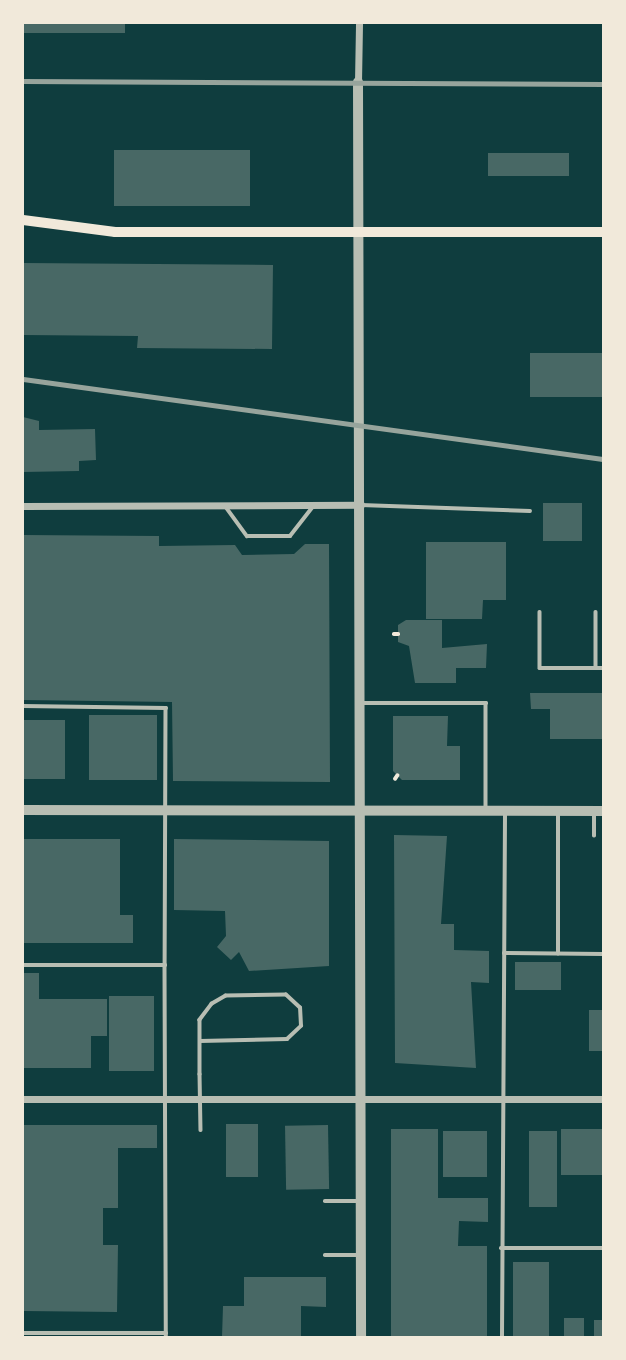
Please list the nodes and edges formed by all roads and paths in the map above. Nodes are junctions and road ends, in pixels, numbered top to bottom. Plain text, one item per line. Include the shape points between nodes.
1 (359, 23) edge
2 (358, 82) joint
3 (23, 220) edge
4 (359, 232) junction
5 (603, 232) edge
6 (224, 505) junction
7 (314, 505) junction
8 (361, 505) junction
9 (23, 506) edge
10 (530, 511) dead end
11 (540, 612) dead end
12 (596, 612) dead end
13 (596, 668) junction
14 (603, 668) edge
15 (362, 703) junction
16 (23, 706) edge
17 (23, 810) edge
18 (165, 810) junction
19 (363, 811) junction
20 (486, 811) junction
21 (505, 811) junction
22 (558, 811) junction
23 (599, 811) edge
24 (594, 836) dead end
25 (593, 947) dead end
26 (504, 953) junction
27 (558, 954) junction
28 (593, 954) junction
29 (603, 954) edge
30 (23, 965) edge
31 (165, 965) junction
32 (200, 1041) junction
33 (23, 1099) edge
34 (166, 1099) junction
35 (201, 1099) junction
36 (362, 1099) junction
37 (501, 1099) junction
38 (603, 1099) edge
39 (201, 1130) dead end
40 (325, 1201) dead end
41 (362, 1201) junction
42 (501, 1248) junction
43 (603, 1248) edge
44 (325, 1255) dead end
45 (362, 1255) junction
46 (23, 1333) edge
47 (166, 1335) edge
48 (361, 1337) edge
49 (502, 1337) edge

1 - 2 street
2 - 4 street
3 - 4 main road via 89,231
4 - 5 main road
4 - 8 street
6 - 7 street
6 - 7 lane via 247,537 290,537
6 - 9 street
7 - 8 street
8 - 10 lane
8 - 15 street
11 - 13 lane via 540,668
12 - 13 lane
13 - 14 lane
15 - 19 street
15 - 20 lane via 486,703
16 - 18 lane via 166,708
17 - 18 street
18 - 19 street
18 - 31 lane
19 - 20 street
19 - 36 street
20 - 21 street
21 - 22 street
21 - 26 lane
22 - 23 street
22 - 27 lane
23 - 24 lane
25 - 28 lane
26 - 27 lane
26 - 37 lane
27 - 28 lane
28 - 29 lane
30 - 31 lane
31 - 34 lane
32 - 32 lane via 200,1020 226,996 286,995 300,1008 301,1026 287,1039
32 - 35 lane
33 - 34 street
34 - 35 street
34 - 47 lane
35 - 36 street
35 - 39 lane
36 - 37 street
36 - 41 street
37 - 38 street
37 - 42 lane
40 - 41 lane
41 - 45 street
42 - 43 lane
42 - 49 lane
44 - 45 lane
45 - 48 street
46 - 47 lane

